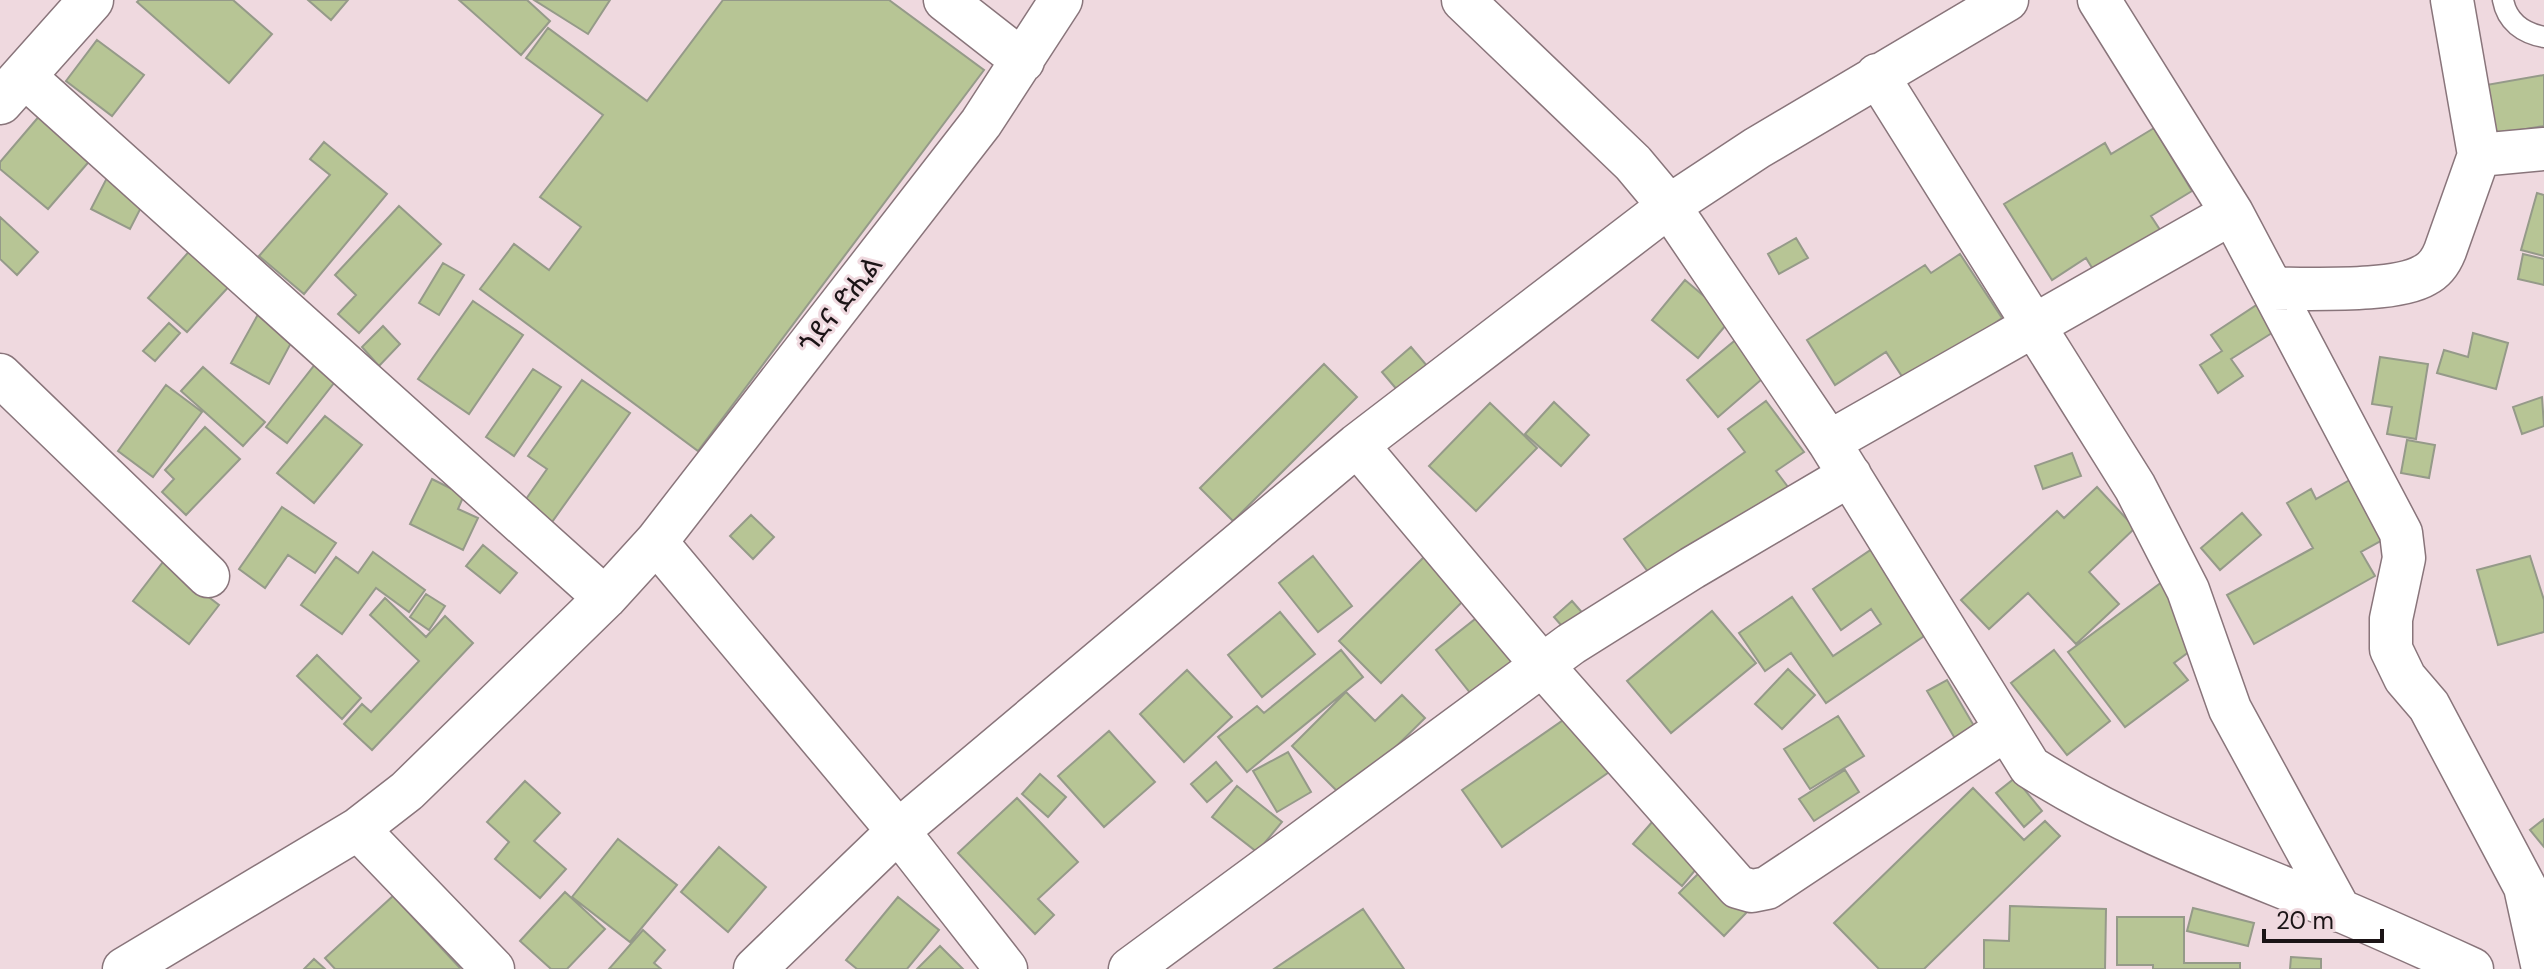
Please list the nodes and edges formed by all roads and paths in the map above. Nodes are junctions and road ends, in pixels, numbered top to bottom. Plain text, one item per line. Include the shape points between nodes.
1 (945, 0) edge
2 (1061, 0) edge
3 (1463, 0) edge
4 (2007, 0) edge
5 (2099, 0) edge
6 (2452, 0) edge
7 (2503, 0) edge
8 (75, 6) edge
9 (2544, 37) edge
10 (1023, 61) junction
11 (1877, 75) junction
12 (12, 89) edge
13 (2544, 149) edge
14 (2479, 155) junction
15 (1669, 206) junction
16 (2232, 213) junction
17 (2273, 289) junction
18 (2032, 326) junction
19 (0, 375) edge
20 (1357, 445) junction
21 (1839, 458) junction
22 (656, 542) junction
23 (208, 576) dead end
24 (605, 598) junction
25 (1542, 665) junction
26 (2006, 729) junction
27 (358, 829) junction
28 (898, 831) junction
29 (2340, 911) junction
30 (131, 968) edge
31 (493, 969) edge
32 (755, 969) edge
33 (1006, 969) edge
34 (1130, 969) edge
35 (2472, 969) edge
36 (2543, 969) edge

1 - 10 street
2 - 10 street, ጎደና ድሒል
3 - 15 street via 1633,163
4 - 11 street
5 - 16 street
6 - 14 street
7 - 9 lane via 2505,12 2521,31
8 - 12 main road
10 - 22 street, ጎደና ድሒል via 981,123
11 - 15 street
11 - 18 street
12 - 24 street
13 - 14 street
14 - 17 street via 2445,251 2424,277 2390,286
15 - 20 street
15 - 21 street
16 - 17 street
16 - 18 street
17 - 36 street via 2401,533 2404,558 2391,619 2391,649 2442,729 2525,887
18 - 21 street
18 - 29 street via 2135,487 2188,590 2230,709
19 - 23 street
20 - 25 street
20 - 28 street
21 - 25 street via 1692,568
21 - 26 street
22 - 24 street, ጎደና ድሒል
22 - 28 street
24 - 27 street, ጎደና ድሒል via 407,791
25 - 26 street via 1738,887 1752,891 1767,888
25 - 34 street
26 - 29 street via 2030,767 2074,795
27 - 30 street, ጎደና ድሒል
27 - 31 street
28 - 32 street
28 - 33 street
29 - 35 street

